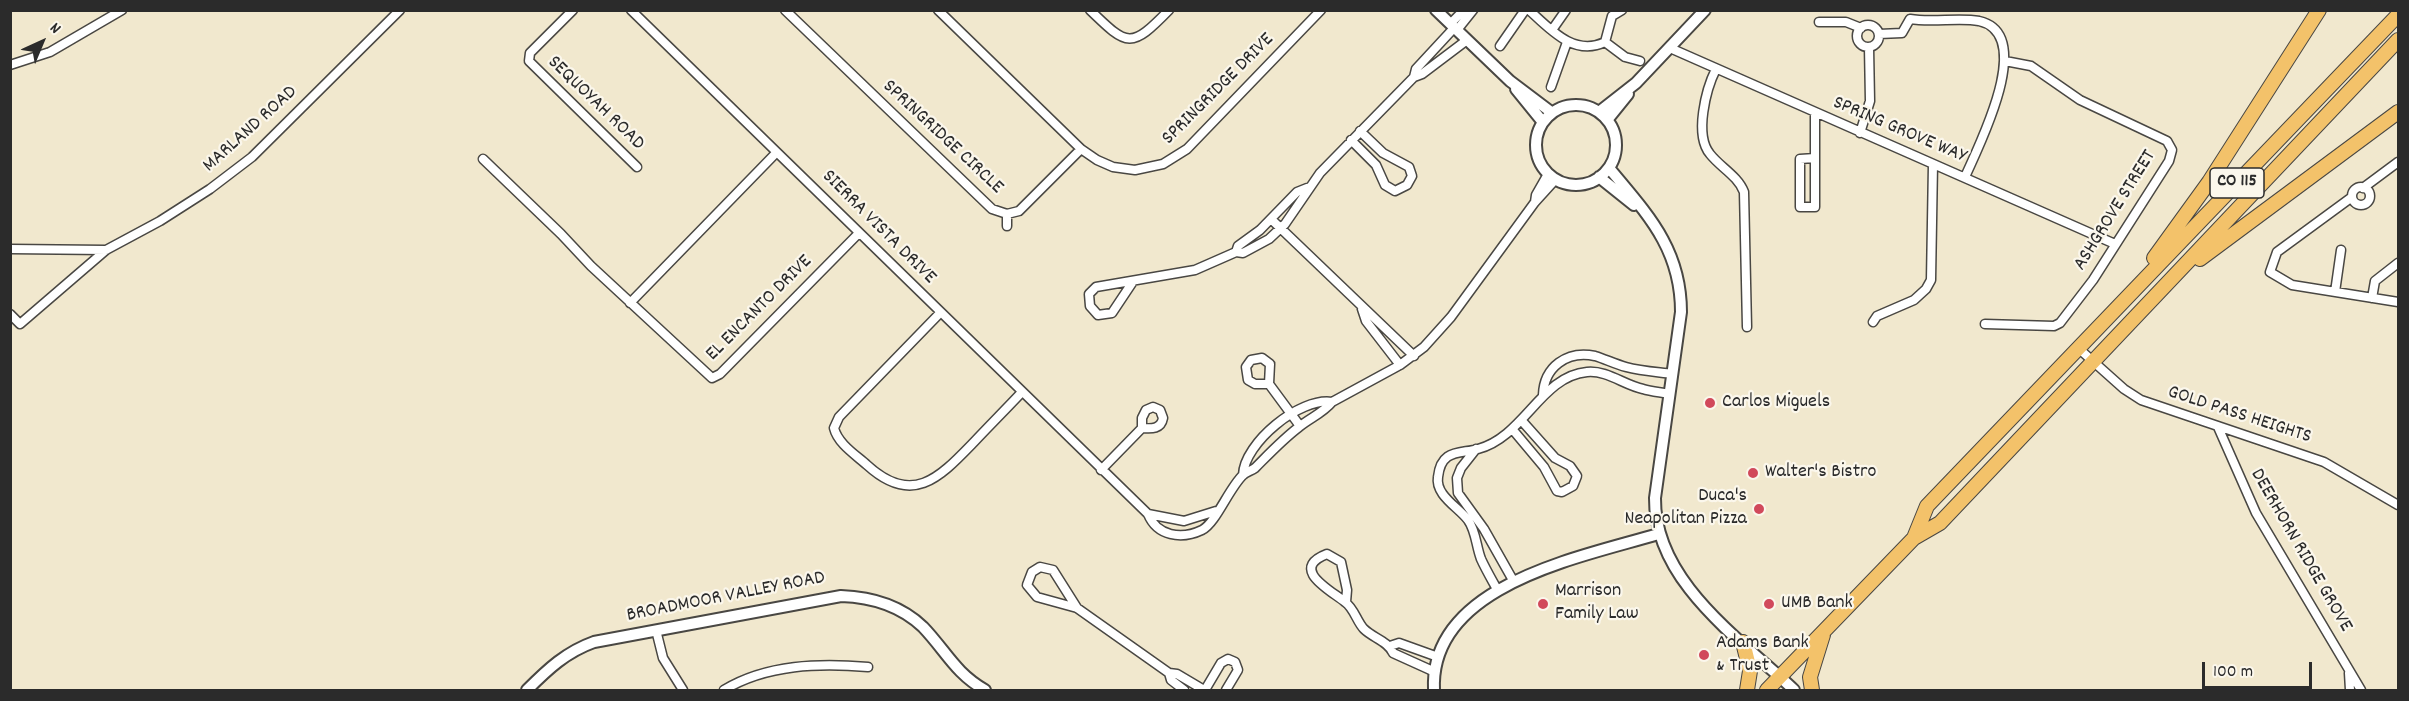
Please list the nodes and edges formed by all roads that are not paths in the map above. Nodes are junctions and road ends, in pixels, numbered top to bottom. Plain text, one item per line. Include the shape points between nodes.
1 (122, 10) edge
2 (400, 10) edge
3 (573, 10) edge
4 (631, 10) edge
5 (785, 10) edge
6 (938, 10) edge
7 (1169, 10) edge
8 (1321, 10) edge
9 (1436, 10) edge
10 (1464, 10) edge
11 (1473, 10) edge
12 (1527, 10) edge
13 (1566, 10) edge
14 (1622, 10) edge
15 (1705, 10) edge
16 (2319, 10) edge
17 (1091, 11) edge
18 (1611, 13) edge
19 (2398, 15) edge
20 (1819, 22) dead end
21 (1454, 28) junction
22 (1861, 28) junction
23 (1552, 30) junction
24 (1880, 34) junction
25 (1131, 39) junction
26 (1467, 40) junction
27 (2397, 41) edge
28 (1567, 42) junction
29 (1605, 42) junction
30 (1500, 46) dead end
31 (1869, 47) junction
32 (1670, 48) junction
33 (1131, 51) dead end
34 (2005, 61) junction
35 (1640, 62) dead end
36 (10, 65) edge
37 (1716, 69) junction
38 (1414, 77) junction
39 (1510, 81) junction
40 (1551, 87) dead end
41 (1551, 112) junction
42 (2398, 112) edge
43 (1815, 113) junction
44 (1603, 116) junction
45 (1542, 121) junction
46 (1360, 131) junction
47 (1860, 133) junction
48 (1351, 140) junction
49 (1081, 149) junction
50 (776, 153) junction
51 (1815, 158) junction
52 (483, 159) dead end
53 (2398, 162) edge
54 (1934, 164) junction
55 (637, 167) dead end
56 (1609, 168) junction
57 (1552, 177) junction
58 (1599, 177) junction
59 (1965, 177) junction
60 (1307, 188) junction
61 (2364, 188) junction
62 (2352, 197) junction
63 (1642, 210) junction
64 (1008, 214) junction
65 (1271, 219) junction
66 (1007, 226) dead end
67 (1280, 229) junction
68 (858, 234) junction
69 (2115, 244) junction
70 (10, 249) edge
71 (106, 250) junction
72 (2341, 250) dead end
73 (1236, 252) junction
74 (2398, 263) edge
75 (1132, 283) junction
76 (2335, 292) junction
77 (2372, 298) junction
78 (2398, 302) edge
79 (630, 303) junction
80 (1362, 309) junction
81 (2142, 310) junction
82 (940, 313) junction
83 (10, 314) edge
84 (1873, 322) dead end
85 (1985, 324) dead end
86 (1746, 327) dead end
87 (2088, 336) junction
88 (2077, 347) junction
89 (1414, 356) junction
90 (2093, 362) junction
91 (1613, 364) junction
92 (1400, 365) junction
93 (1672, 374) junction
94 (1610, 376) junction
95 (1269, 384) dead end
96 (1022, 392) junction
97 (1670, 394) junction
98 (1543, 395) junction
99 (1332, 402) junction
100 (1291, 414) junction
101 (1522, 421) junction
102 (1300, 426) junction
103 (2218, 427) junction
104 (1142, 428) dead end
105 (1513, 430) junction
106 (1476, 449) junction
107 (1101, 470) junction
108 (1243, 475) junction
109 (2398, 505) edge
110 (1216, 511) junction
111 (1466, 512) junction
112 (1148, 514) junction
113 (1658, 534) junction
114 (1914, 538) junction
115 (1514, 582) junction
116 (1498, 591) junction
117 (1346, 602) junction
118 (1077, 608) junction
119 (656, 630) junction
120 (1824, 632) junction
121 (1743, 642) junction
122 (1390, 646) junction
123 (1438, 657) junction
124 (868, 667) dead end
125 (2348, 670) junction
126 (1435, 672) junction
127 (1168, 674) junction
128 (1780, 677) junction
129 (527, 690) edge
130 (683, 690) edge
131 (724, 690) edge
132 (985, 690) edge
133 (1184, 690) edge
134 (1204, 690) edge
135 (1226, 690) edge
136 (1434, 690) edge
137 (1747, 690) edge
138 (1767, 690) edge
139 (1794, 690) edge
140 (1812, 690) edge
141 (2350, 690) edge
142 (2361, 690) edge

1 - 36 street via 50,52
2 - 71 street, MARLAND ROAD via 264,146 226,178
3 - 55 street, SEQUOYAH ROAD via 530,53 529,61
4 - 50 street, SIERRA VISTA DRIVE
5 - 64 street, SPRINGRIDGE CIRCLE via 987,205
6 - 49 street, SPRINGRIDGE DRIVE
7 - 25 street via 1147,33
8 - 49 street, SPRINGRIDGE DRIVE via 1172,160 1154,167 1125,169 1105,164
9 - 21 street
10 - 21 street
11 - 21 street
12 - 23 street
12 - 30 street
13 - 23 street
14 - 18 street
15 - 32 street
16 - 87 highway via 2187,214
17 - 25 street via 1116,34
18 - 29 street
19 - 87 highway, CO 115
20 - 22 street via 1846,22
21 - 26 street
21 - 38 street via 1416,69
22 - 24 street via 1871,25
22 - 31 street via 1858,41
23 - 28 street
24 - 31 street via 1878,42
24 - 34 street via 1902,33 1910,19 1979,21 1998,33
25 - 33 street
26 - 38 street
26 - 39 street
27 - 81 highway, CO 115
28 - 29 street via 1579,46
28 - 40 street
29 - 35 street via 1625,57
31 - 47 street via 1870,101
32 - 37 street, SPRING GROVE WAY
32 - 44 street
34 - 59 street via 1994,110
34 - 69 street, ASHGROVE STREET via 2031,66 2080,100 2170,146 2169,161
37 - 43 street, SPRING GROVE WAY
37 - 86 street via 1704,98 1704,144 1744,192
38 - 46 street
39 - 41 street
39 - 45 street
41 - 44 street via 1579,105
41 - 45 street
42 - 81 highway via 2223,240
43 - 47 street, SPRING GROVE WAY
43 - 51 street
44 - 56 street via 1616,142
45 - 57 street via 1536,148 1540,163
46 - 48 street
46 - 48 street via 1383,153 1409,167 1412,176 1407,185 1395,191 1385,185 1376,165
47 - 54 street, SPRING GROVE WAY
48 - 60 street
49 - 64 street, SPRINGRIDGE CIRCLE via 1026,205
50 - 68 street, SIERRA VISTA DRIVE
50 - 79 street
51 - 51 street via 1815,207 1800,207 1800,159
52 - 79 street, EL ENCANTO DRIVE
53 - 61 street
54 - 59 street, SPRING GROVE WAY
54 - 84 street via 1931,280 1914,300 1877,316
56 - 58 street
56 - 63 street
57 - 58 street via 1577,185
57 - 89 street via 1450,316
58 - 63 street
59 - 69 street, SPRING GROVE WAY
60 - 65 street via 1297,192
60 - 67 street
61 - 62 street via 2354,190
61 - 62 street via 2370,194 2367,204 2356,204
62 - 76 street via 2277,252 2270,272 2292,285
63 - 93 street via 1666,242 1680,282 1681,312
64 - 66 street
65 - 67 street
65 - 73 street
67 - 73 street via 1243,253
67 - 80 street
68 - 79 street, EL ENCANTO DRIVE via 716,377 706,375
68 - 82 street, SIERRA VISTA DRIVE
69 - 85 street, ASHGROVE STREET via 2071,312 2057,325
70 - 71 street, MARLAND ROAD
71 - 83 street, MARLAND ROAD via 20,324
72 - 76 street
73 - 75 street via 1195,270
74 - 77 street via 2375,281
75 - 75 street via 1096,287 1089,294 1090,306 1098,315 1112,313
76 - 77 street
77 - 78 street
80 - 89 street
80 - 92 street via 1366,321
81 - 90 highway, CO 115
82 - 96 street, SIERRA VISTA DRIVE
82 - 96 street via 838,417 834,428 841,442 882,477 907,485 924,484 946,471
87 - 88 highway, CO 115
88 - 90 street, GOLD PASS HEIGHTS
88 - 114 highway, CO 115 via 1927,506
89 - 92 street
90 - 103 street, GOLD PASS HEIGHTS via 2141,400
90 - 114 highway, CO 115 via 1940,523
91 - 93 street
91 - 94 street
91 - 98 street via 1589,355 1565,359 1546,375
92 - 99 street
93 - 97 street
94 - 97 street via 1642,389
94 - 98 street via 1597,372 1576,374
95 - 100 street
96 - 107 street, SIERRA VISTA DRIVE
97 - 113 street via 1655,498
98 - 101 street
99 - 100 street via 1322,400
99 - 102 street
100 - 102 street
100 - 108 street via 1254,448 1244,464
101 - 105 street
101 - 105 street via 1555,458 1574,471 1577,476 1573,486 1557,491 1545,467
102 - 108 street
103 - 109 street, GOLD PASS HEIGHTS via 2324,462
103 - 125 street, DEERHORN RIDGE GROVE via 2256,513
104 - 107 street
105 - 106 street
106 - 111 street via 1457,478
106 - 111 street via 1451,454 1440,466 1437,480 1443,494
107 - 112 street, SIERRA VISTA DRIVE
108 - 110 street
110 - 112 street via 1184,521
110 - 112 street, SIERRA VISTA DRIVE via 1209,526 1186,535 1152,525
111 - 115 street via 1484,529
111 - 116 street via 1480,556
113 - 115 street via 1572,558
113 - 121 street via 1682,581
114 - 120 highway, CO 115
115 - 116 street
116 - 123 street via 1456,626
117 - 117 street via 1341,562 1327,554 1319,557 1313,576
117 - 122 street via 1363,628
118 - 118 street via 1053,570 1040,567 1032,572 1027,585 1032,593
118 - 127 street
119 - 129 street, BROADMOOR VALLEY ROAD via 574,649
119 - 130 street via 663,658
119 - 132 street, BROADMOOR VALLEY ROAD via 825,597 861,597 895,608 921,626 960,674
120 - 128 highway, CO 115
120 - 140 highway via 1810,677
121 - 128 street
121 - 137 highway via 1750,670
122 - 123 street via 1399,643
122 - 126 street via 1392,653
123 - 126 street
124 - 131 street via 813,664 754,676
125 - 141 street, DEERHORN RIDGE GROVE
125 - 142 street
126 - 136 street
127 - 133 street
127 - 134 street via 1177,674
128 - 138 highway, CO 115
128 - 139 street
134 - 135 street via 1221,663 1228,659 1235,662 1238,670

